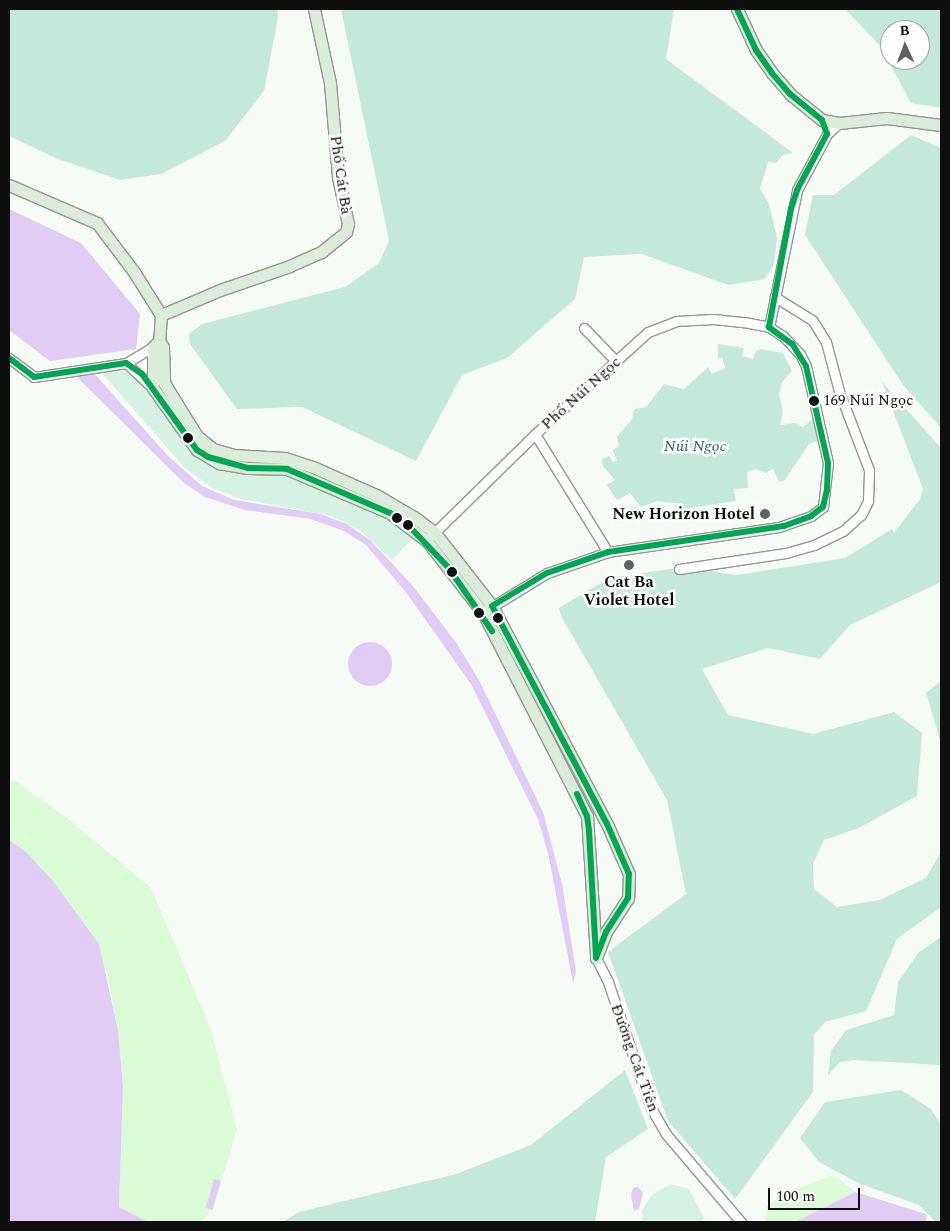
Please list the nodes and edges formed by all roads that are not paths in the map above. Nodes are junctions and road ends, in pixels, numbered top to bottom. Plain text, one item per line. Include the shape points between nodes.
1 (314, 9) edge
2 (737, 9) edge
3 (822, 120) junction
4 (839, 123) junction
5 (941, 125) edge
6 (828, 134) junction
7 (9, 185) edge
8 (775, 297) junction
9 (161, 315) junction
10 (769, 327) junction
11 (584, 328) dead end
12 (156, 344) junction
13 (9, 358) edge
14 (616, 361) junction
15 (126, 363) junction
16 (164, 383) junction
17 (153, 388) junction
18 (535, 434) junction
19 (211, 453) junction
20 (431, 537) junction
21 (608, 552) junction
22 (680, 569) dead end
23 (487, 610) junction
24 (547, 724) junction
25 (596, 958) junction
26 (741, 1222) edge

1 - 9 main road, Phố Cát Bà via 330,83 338,177 348,224 346,232 321,252
2 - 3 main road via 756,50 772,73 790,94
3 - 4 main road
3 - 6 street
4 - 5 main road via 887,118
4 - 6 street
6 - 8 street via 797,190
7 - 9 main road via 97,223
8 - 10 street
8 - 22 street via 812,320 826,342 838,391 869,470 868,501 861,515 843,531 814,545 786,553
9 - 12 main road
10 - 14 street, Phố Núi Ngọc via 713,319 676,321 648,332
10 - 21 street, Phố Núi Ngọc via 792,344 806,366 828,463 823,507 811,516 784,526
11 - 14 street
12 - 15 street
12 - 16 main road via 163,347
12 - 17 main road
13 - 15 street via 34,377
14 - 18 street, Phố Núi Ngọc
15 - 17 street
16 - 17 main road
16 - 19 main road
17 - 19 main road via 197,450
18 - 20 street, Phố Núi Ngọc
18 - 21 street
19 - 20 main road via 248,468 286,469 322,477
20 - 23 main road
21 - 23 street, Phố Núi Ngọc via 547,573
23 - 24 main road
24 - 25 main road via 587,816
24 - 25 main road via 607,824 629,874 628,898 606,932
25 - 26 street, Đường Cát Tiên via 608,982 651,1108 666,1134

